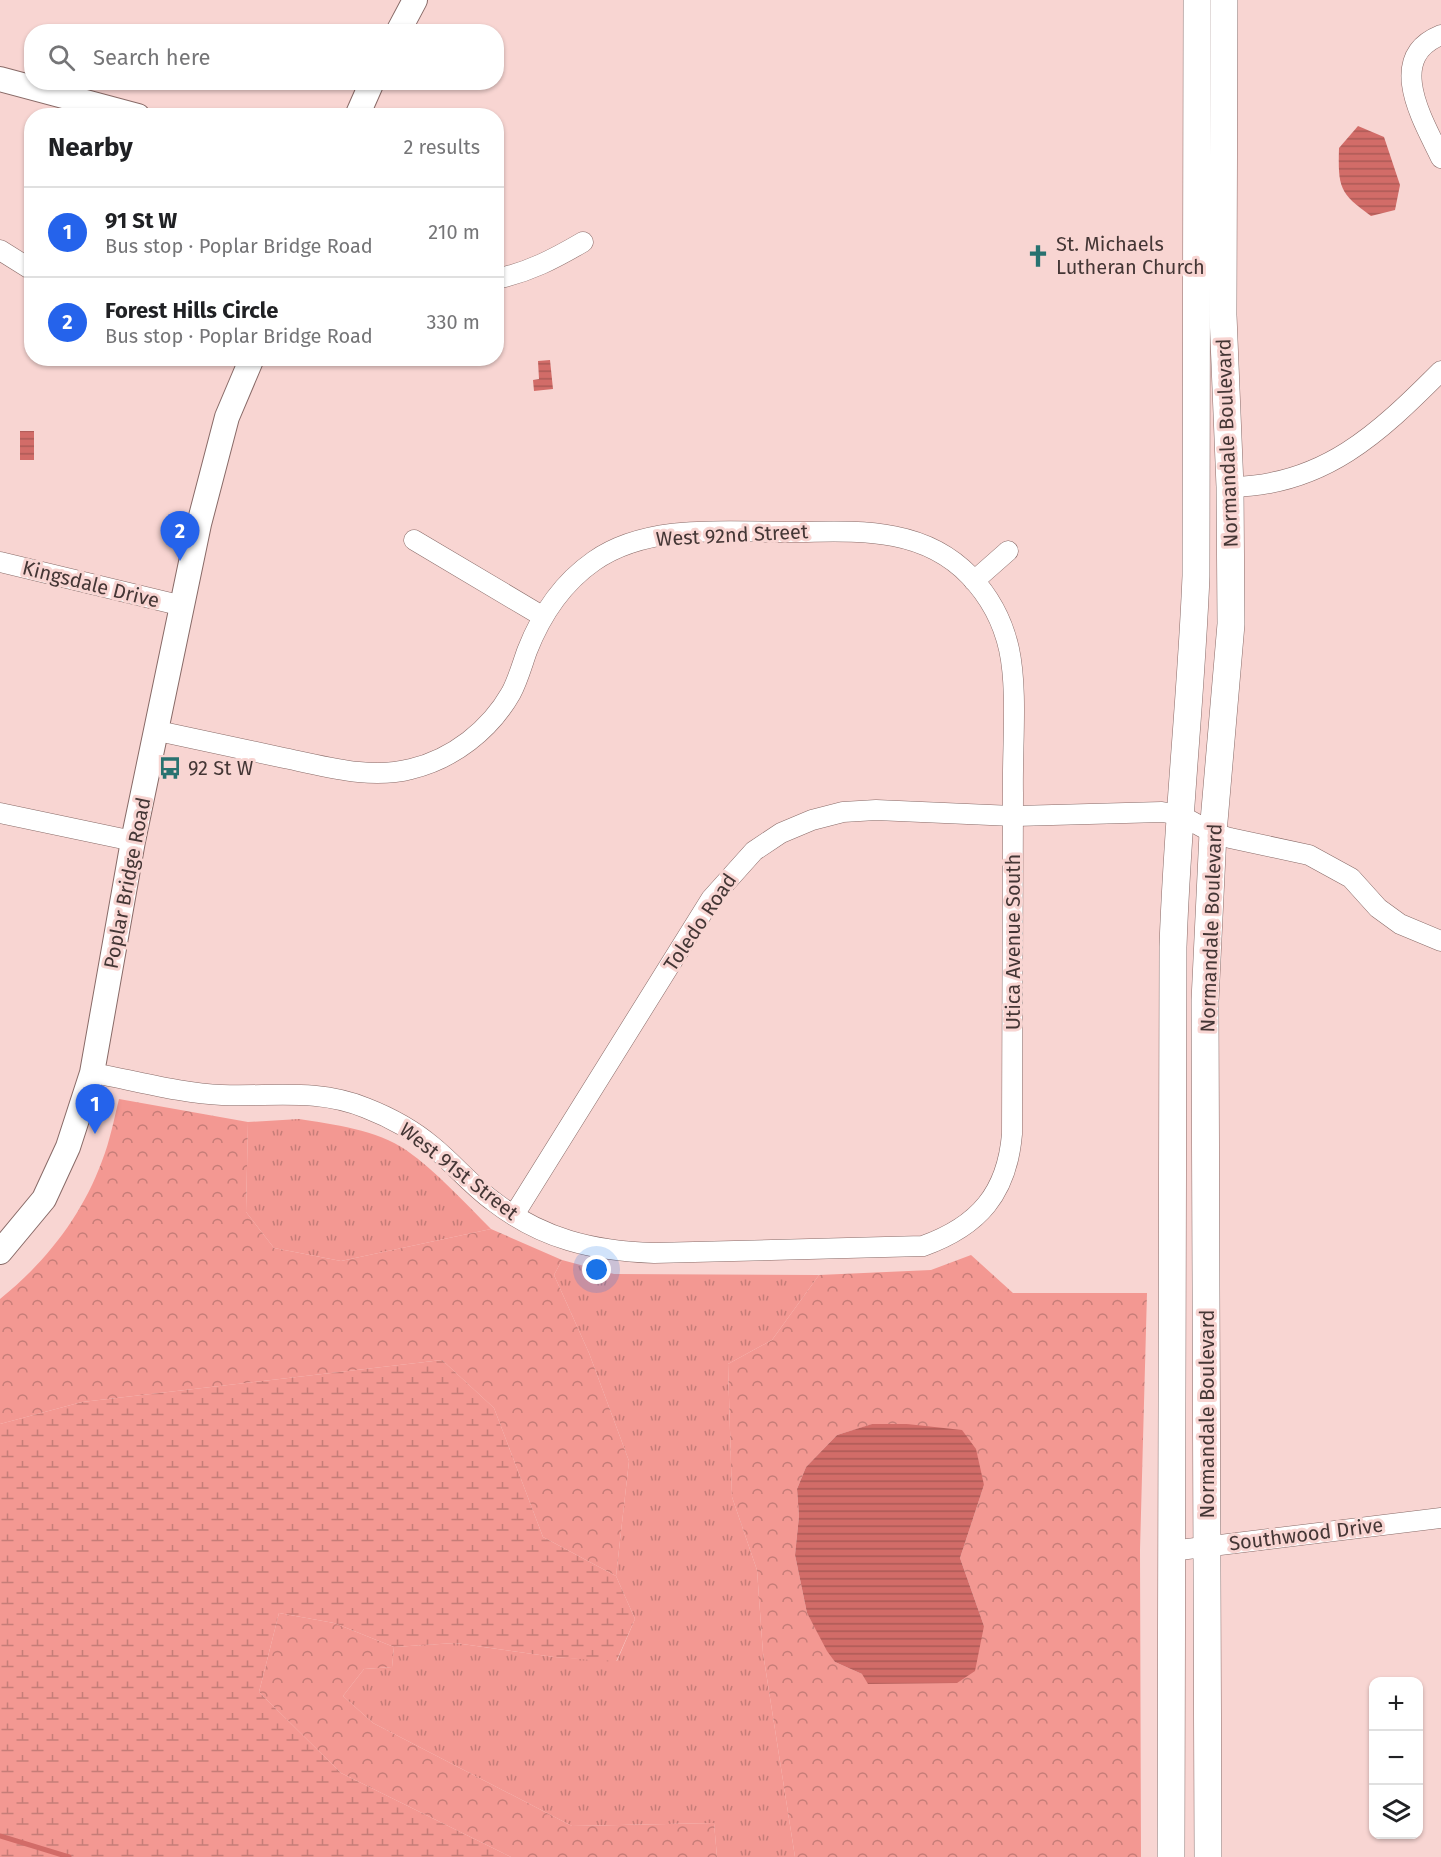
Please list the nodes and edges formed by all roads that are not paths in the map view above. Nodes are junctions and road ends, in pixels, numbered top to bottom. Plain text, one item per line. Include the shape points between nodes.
1 (415, 0) edge
2 (1197, 0) edge
3 (1224, 0) edge
4 (402, 24) edge
5 (1441, 35) edge
6 (0, 79) edge
7 (24, 85) edge
8 (41, 90) edge
9 (368, 90) edge
10 (108, 108) edge
11 (361, 108) edge
12 (1441, 158) edge
13 (583, 242) dead end
14 (0, 250) edge
15 (24, 265) edge
16 (504, 277) edge
17 (249, 366) edge
18 (1441, 370) edge
19 (1230, 487) junction
20 (414, 540) dead end
21 (1008, 551) dead end
22 (0, 562) edge
23 (974, 581) junction
24 (183, 606) junction
25 (542, 616) junction
26 (158, 731) junction
27 (0, 813) edge
28 (1180, 815) junction
29 (1013, 816) junction
30 (1213, 833) junction
31 (133, 841) junction
32 (1441, 941) edge
33 (92, 1073) junction
34 (514, 1215) junction
35 (900, 1248) joint
36 (0, 1251) edge
37 (1441, 1518) edge
38 (1207, 1547) junction
39 (1171, 1551) junction
40 (1171, 1857) edge
41 (1208, 1857) edge

1 - 4 street
2 - 28 main road, Normandale Boulevard via 1196,576
3 - 19 main road, Normandale Boulevard via 1223,315
5 - 12 street via 1420,49 1411,82 1414,100
6 - 7 street
8 - 10 street
9 - 11 street
13 - 16 street via 549,262
14 - 15 street
17 - 24 street, Poplar Bridge Road via 227,417
18 - 19 street via 1352,451 1278,483
19 - 30 main road, Normandale Boulevard via 1231,624
20 - 25 street
21 - 23 street
22 - 24 street, Kingsdale Drive
23 - 25 street, West 92nd Street via 936,550 889,533 685,534 622,546 594,561
23 - 29 street, Utica Avenue South via 1002,623 1010,652
24 - 26 street, Poplar Bridge Road
25 - 26 street, West 92nd Street via 512,692 493,719 470,741 442,759 411,770 347,771
26 - 31 street, Poplar Bridge Road
27 - 31 street
28 - 29 street, Toledo Road via 1162,812
28 - 30 street, Toledo Road
28 - 39 main road, Normandale Boulevard via 1173,958
29 - 34 street, Toledo Road via 843,812 791,829 754,850 711,899
29 - 35 street, Utica Avenue South via 1010,1162 998,1188 965,1226 923,1246
30 - 32 street, Toledo Road via 1322,861 1351,878 1378,908 1400,924
30 - 38 main road, Normandale Boulevard via 1205,1001
31 - 33 street, Poplar Bridge Road
33 - 34 street, West 91st Street via 221,1095 290,1093 329,1097 364,1107 400,1124 432,1146 492,1201
33 - 36 street, Poplar Bridge Road via 68,1147 44,1199
34 - 35 street, West 91st Street via 569,1242 611,1251
37 - 38 street, Southwood Drive
38 - 39 street, Southwood Drive
38 - 41 main road, Normandale Boulevard
39 - 40 main road, Normandale Boulevard

